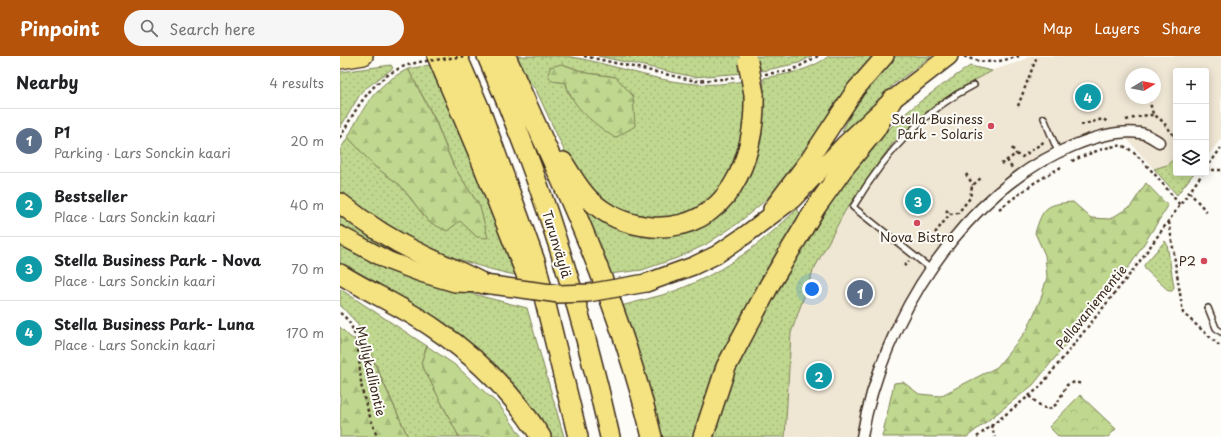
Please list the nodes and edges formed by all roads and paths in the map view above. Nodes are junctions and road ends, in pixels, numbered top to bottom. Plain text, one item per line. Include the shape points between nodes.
1 (364, 56) edge
2 (437, 56) edge
3 (458, 56) edge
4 (466, 56) edge
5 (487, 56) edge
6 (506, 56) edge
7 (584, 56) edge
8 (818, 56) edge
9 (885, 56) edge
10 (964, 56) edge
11 (1019, 56) edge
12 (1038, 57) edge
13 (946, 58) edge
14 (747, 59) edge
15 (340, 60) edge
16 (763, 74) dead end
17 (737, 78) dead end
18 (974, 84) dead end
19 (892, 100) junction
20 (1150, 104) edge
21 (1018, 106) dead end
22 (1153, 114) dead end
23 (1102, 115) dead end
24 (1044, 118) dead end
25 (1103, 120) dead end
26 (1051, 134) junction
27 (340, 138) edge
28 (544, 140) junction
29 (1159, 142) dead end
30 (1012, 148) dead end
31 (1221, 148) edge
32 (1058, 152) junction
33 (1016, 154) junction
34 (1001, 164) dead end
35 (1209, 165) edge
36 (1209, 169) edge
37 (1221, 170) edge
38 (966, 174) dead end
39 (1201, 176) edge
40 (982, 177) dead end
41 (973, 185) junction
42 (1189, 192) junction
43 (340, 203) edge
44 (1180, 205) junction
45 (946, 210) dead end
46 (998, 211) dead end
47 (1208, 213) dead end
48 (950, 214) junction
49 (764, 221) junction
50 (1169, 222) junction
51 (935, 233) dead end
52 (340, 235) edge
53 (931, 269) junction
54 (340, 274) edge
55 (484, 284) junction
56 (1208, 308) dead end
57 (340, 313) edge
58 (1221, 332) edge
59 (554, 340) junction
60 (1221, 347) edge
61 (1082, 384) dead end
62 (1029, 396) junction
63 (991, 425) junction
64 (377, 437) edge
65 (541, 437) edge
66 (578, 437) edge
67 (610, 437) edge
68 (652, 437) edge
69 (703, 437) edge
70 (862, 437) edge
71 (977, 437) edge
72 (994, 437) edge

1 - 15 highway
2 - 59 highway
3 - 59 highway, Turunväylä via 482,114 536,264
4 - 27 path, bridge via 419,62 396,69 362,100
5 - 67 highway, Turunväylä via 541,190
6 - 28 highway
7 - 17 path via 674,78 696,81
8 - 16 path via 791,71
9 - 49 highway via 856,89 816,150 784,190
10 - 11 path via 972,60 995,63
12 - 21 path
13 - 19 highway
14 - 28 highway, bridge via 755,113 747,158 737,181 725,197 713,209 697,219 680,225 662,227 624,222 589,199
18 - 53 lane via 931,112 896,146 880,165 853,207
19 - 49 highway via 792,199
19 - 69 highway via 875,130 816,207 770,284 726,367
20 - 22 path
23 - 25 path
24 - 26 lane
26 - 32 lane
26 - 33 path via 1043,143 1022,157
28 - 68 highway via 612,305
29 - 32 street via 1141,133 1122,133 1094,137
30 - 33 path
31 - 35 path
32 - 53 street via 1037,164 992,198 966,222
33 - 34 path
36 - 37 path
38 - 41 path
39 - 42 path, Pellavaniementie
40 - 41 path
41 - 48 path via 970,198 958,213
42 - 44 path, Pellavaniementie
42 - 47 path
43 - 55 highway via 385,234 422,255
44 - 46 path via 1133,151 1122,146 1095,152 1069,162 1034,183
44 - 50 path, Pellavaniementie
45 - 48 path
48 - 51 path
49 - 55 highway, bridge via 716,255 646,283 588,293 559,294
50 - 60 path via 1183,313
50 - 62 path, Pellavaniementie via 1039,388
52 - 55 highway via 421,273 455,283
53 - 70 street via 888,348
54 - 65 highway via 434,328 465,351 498,382
56 - 58 lane via 1216,328
57 - 64 path, Myllykalliontie via 352,329 362,390
59 - 66 highway, Turunväylä
61 - 62 path via 1075,382 1067,385 1057,404 1049,409 1042,407
62 - 63 path, Pellavaniementie
63 - 71 path, Pellavaniementie
63 - 72 path

